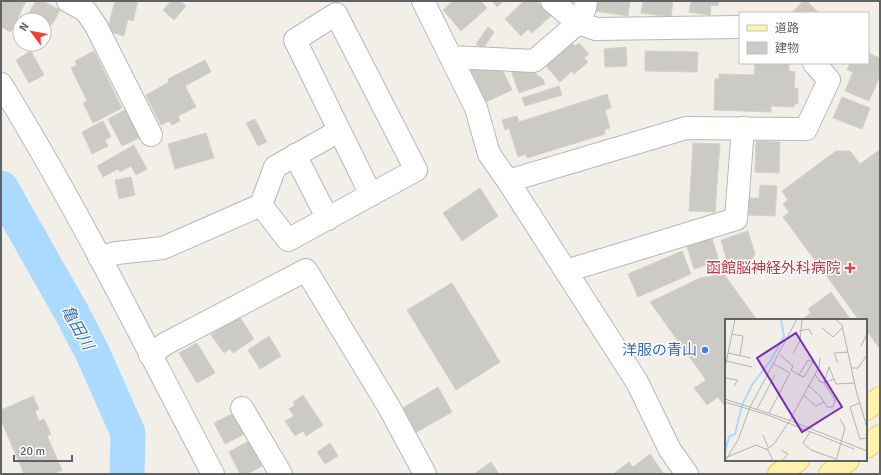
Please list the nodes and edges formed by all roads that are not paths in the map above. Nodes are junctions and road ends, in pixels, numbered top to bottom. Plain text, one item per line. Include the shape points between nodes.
1 (68, 1) edge
2 (423, 1) edge
3 (552, 1) edge
4 (586, 1) edge
5 (578, 23) junction
6 (739, 27) edge
7 (451, 56) junction
8 (815, 64) edge
9 (1, 84) edge
10 (743, 128) junction
11 (339, 131) junction
12 (151, 135) dead end
13 (295, 155) junction
14 (508, 181) junction
15 (371, 195) junction
16 (261, 205) junction
17 (328, 219) junction
18 (99, 257) junction
19 (566, 271) junction
20 (150, 355) junction
21 (880, 398) edge
22 (242, 408) dead end
23 (867, 408) edge
24 (880, 436) edge
25 (867, 446) edge
26 (797, 461) edge
27 (847, 461) edge
28 (213, 474) edge
29 (281, 474) edge
30 (425, 474) edge
31 (687, 474) edge
32 (779, 474) edge
33 (830, 474) edge

1 - 12 street via 86,11 96,26
2 - 7 street
3 - 5 street
4 - 5 street
5 - 6 street via 596,29
5 - 7 street via 534,62
7 - 14 street via 476,108 490,154
8 - 10 street via 829,80 806,129
9 - 18 street via 34,137
10 - 14 street via 686,128
10 - 19 street via 736,219
11 - 13 street
11 - 15 street
11 - 15 street via 295,40 336,14 416,170
13 - 16 street via 275,166
13 - 17 street
14 - 19 street
15 - 17 street
16 - 17 street via 288,240
16 - 18 street via 163,248
18 - 20 street
19 - 31 street via 638,382 670,450
20 - 28 street
20 - 30 street via 165,344 306,270 389,407
21 - 23 main road
22 - 29 street
24 - 25 main road
26 - 32 main road
27 - 33 main road

